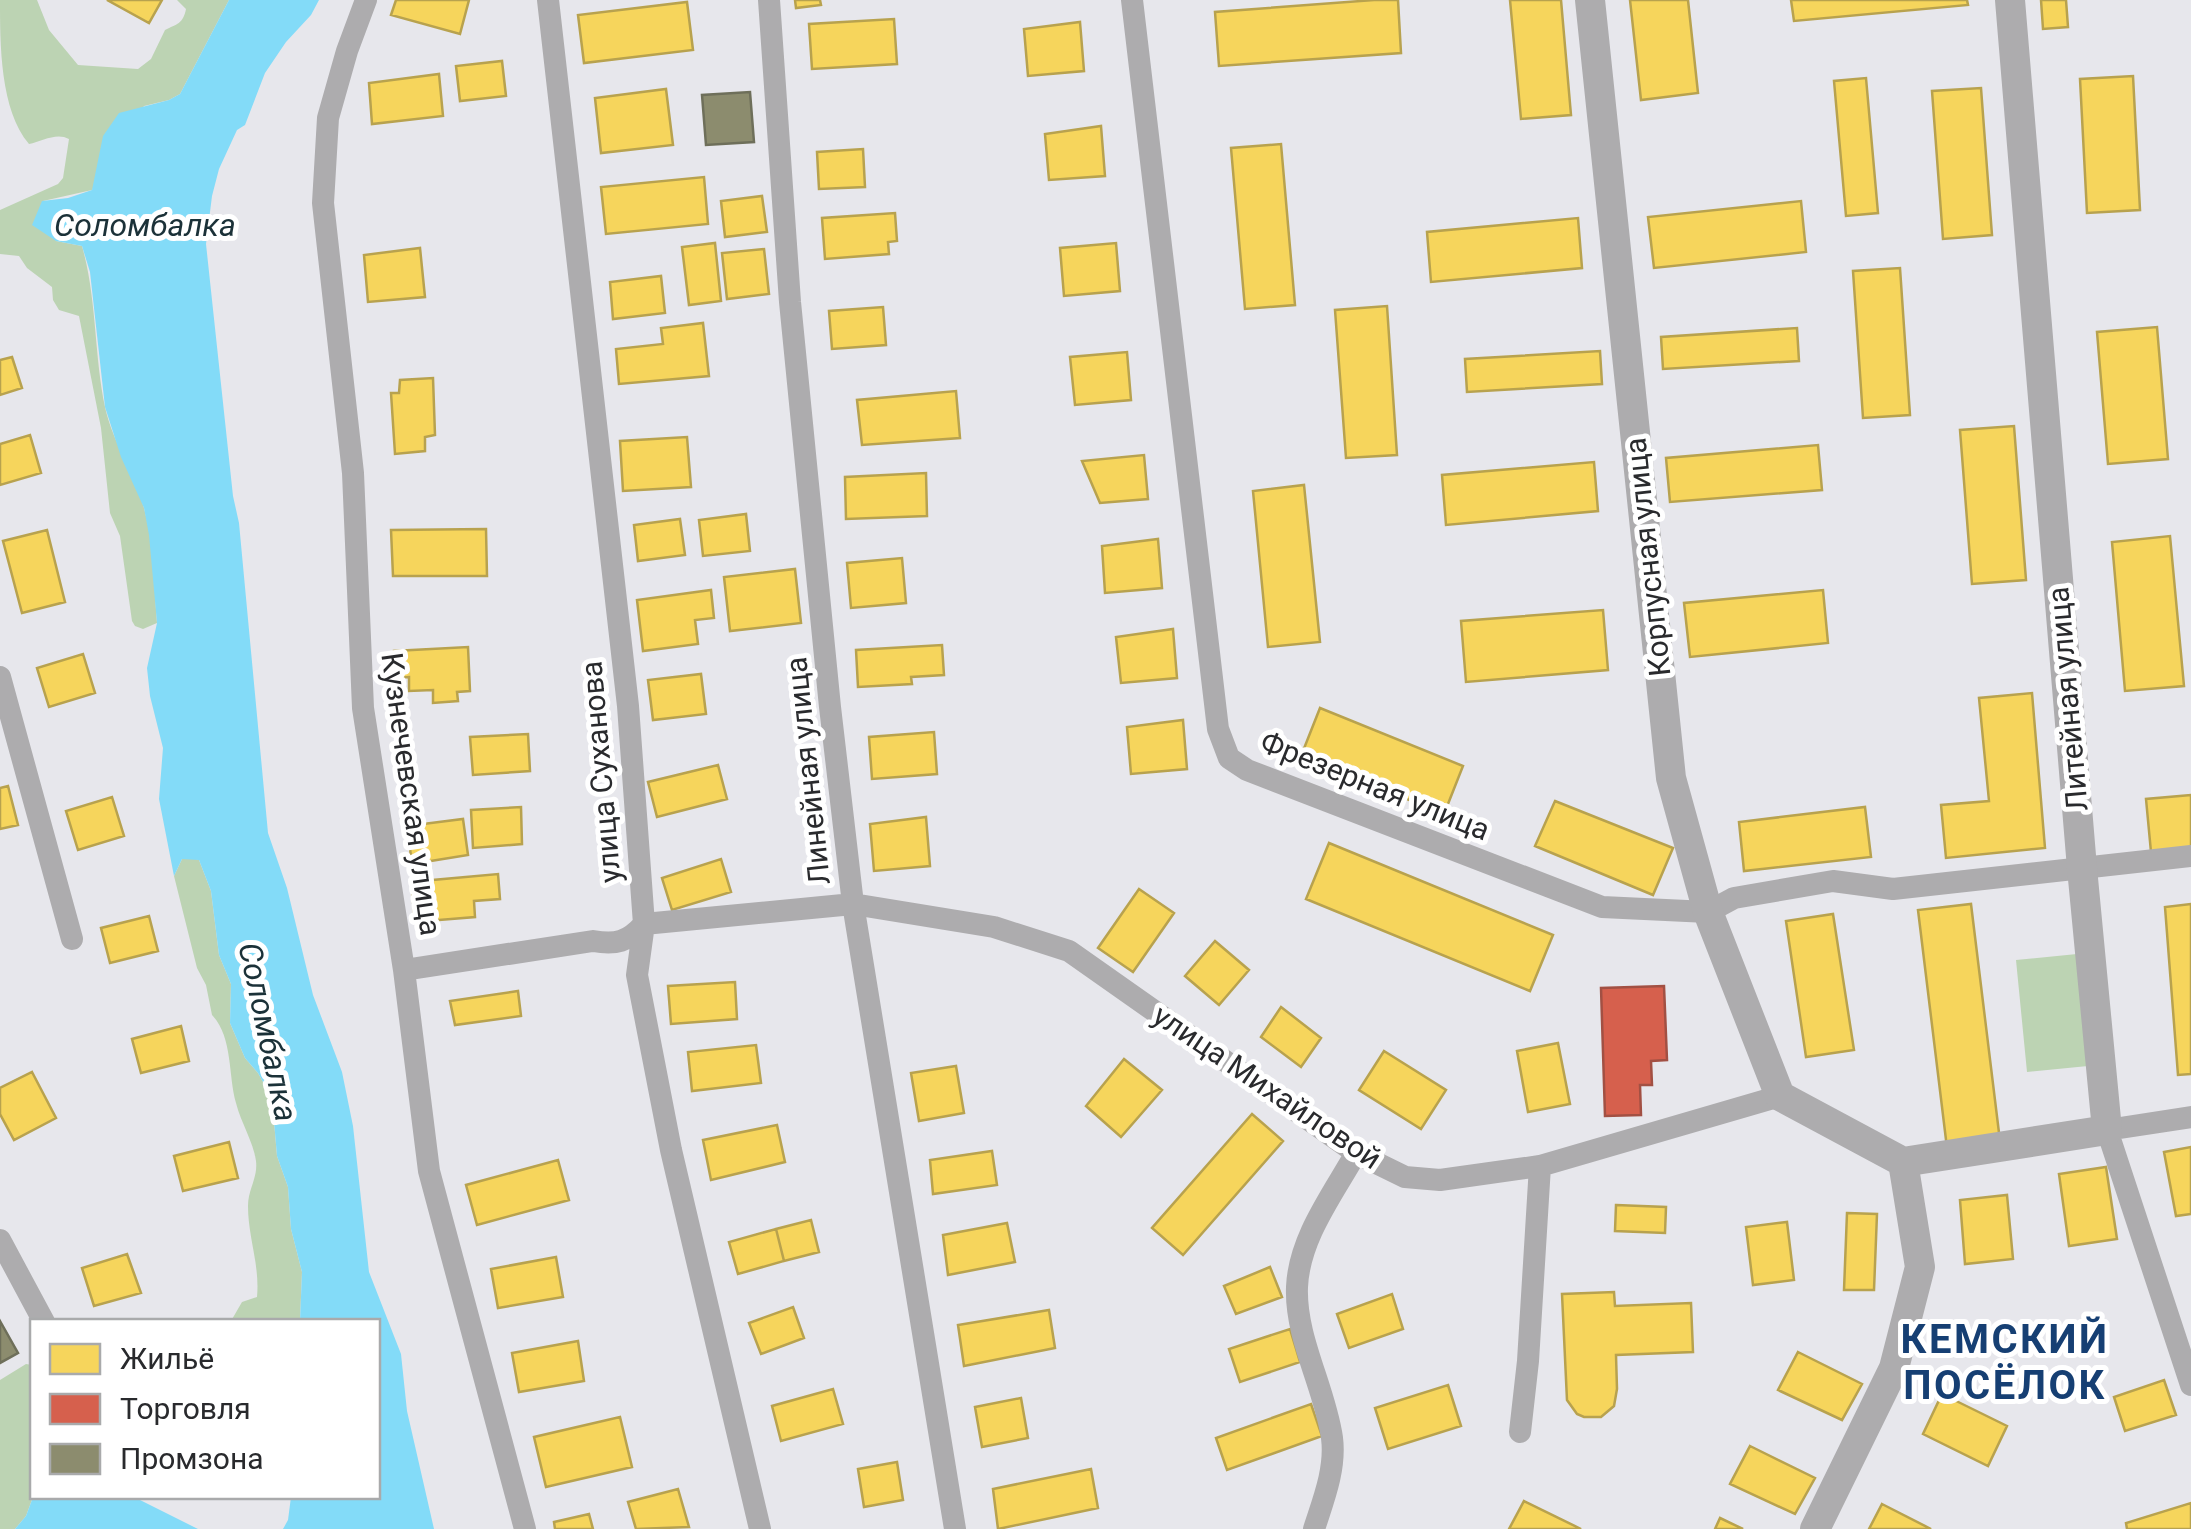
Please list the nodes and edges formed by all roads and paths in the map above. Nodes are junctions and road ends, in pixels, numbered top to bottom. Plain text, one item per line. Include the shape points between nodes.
1 (366, 0) edge
2 (548, 0) edge
3 (769, 0) edge
4 (1132, 0) edge
5 (1590, 0) edge
6 (2010, 0) edge
7 (0, 676) edge
8 (2191, 856) edge
9 (2082, 868) junction
10 (853, 904) junction
11 (1708, 912) junction
12 (644, 924) junction
13 (72, 939) dead end
14 (404, 970) junction
15 (1780, 1096) junction
16 (2191, 1117) edge
17 (2108, 1130) junction
18 (1356, 1153) junction
19 (1904, 1162) junction
20 (1540, 1166) junction
21 (0, 1240) edge
22 (42, 1319) edge
23 (2191, 1386) edge
24 (1520, 1432) dead end
25 (525, 1529) edge
26 (760, 1529) edge
27 (955, 1529) edge
28 (1314, 1529) edge
29 (1815, 1529) edge

1 - 14 street, Кузнечевская улица via 328,118 323,203 354,473 362,708
2 - 12 street, улица Суханова via 628,706
3 - 10 street, Линейная улица via 790,302
4 - 11 street, Фрезерная улица via 1218,729 1229,758 1602,908
5 - 11 street, Корпусная улица via 1671,778
6 - 9 street, Литейная улица
7 - 13 street
8 - 9 street, Фрезерная улица
9 - 11 street, Фрезерная улица via 1893,889 1833,881 1734,898
9 - 17 street, Литейная улица
10 - 12 street, улица Михайловой
10 - 18 street, улица Михайловой via 994,928 1069,951
10 - 27 street, Линейная улица
11 - 15 street, Корпусная улица
12 - 14 street, улица Михайловой via 612,944 593,940
12 - 26 street, улица Суханова via 636,975
14 - 25 street, Кузнечевская улица via 429,1171
15 - 19 street
15 - 20 street, улица Михайловой
16 - 17 street
17 - 19 street
17 - 23 street, Литейная улица
18 - 20 street, улица Михайловой via 1405,1177 1440,1180
18 - 28 street via 1306,1242 1297,1287 1332,1441 1328,1488
19 - 29 street via 1920,1267 1894,1368
20 - 24 street
21 - 22 street

